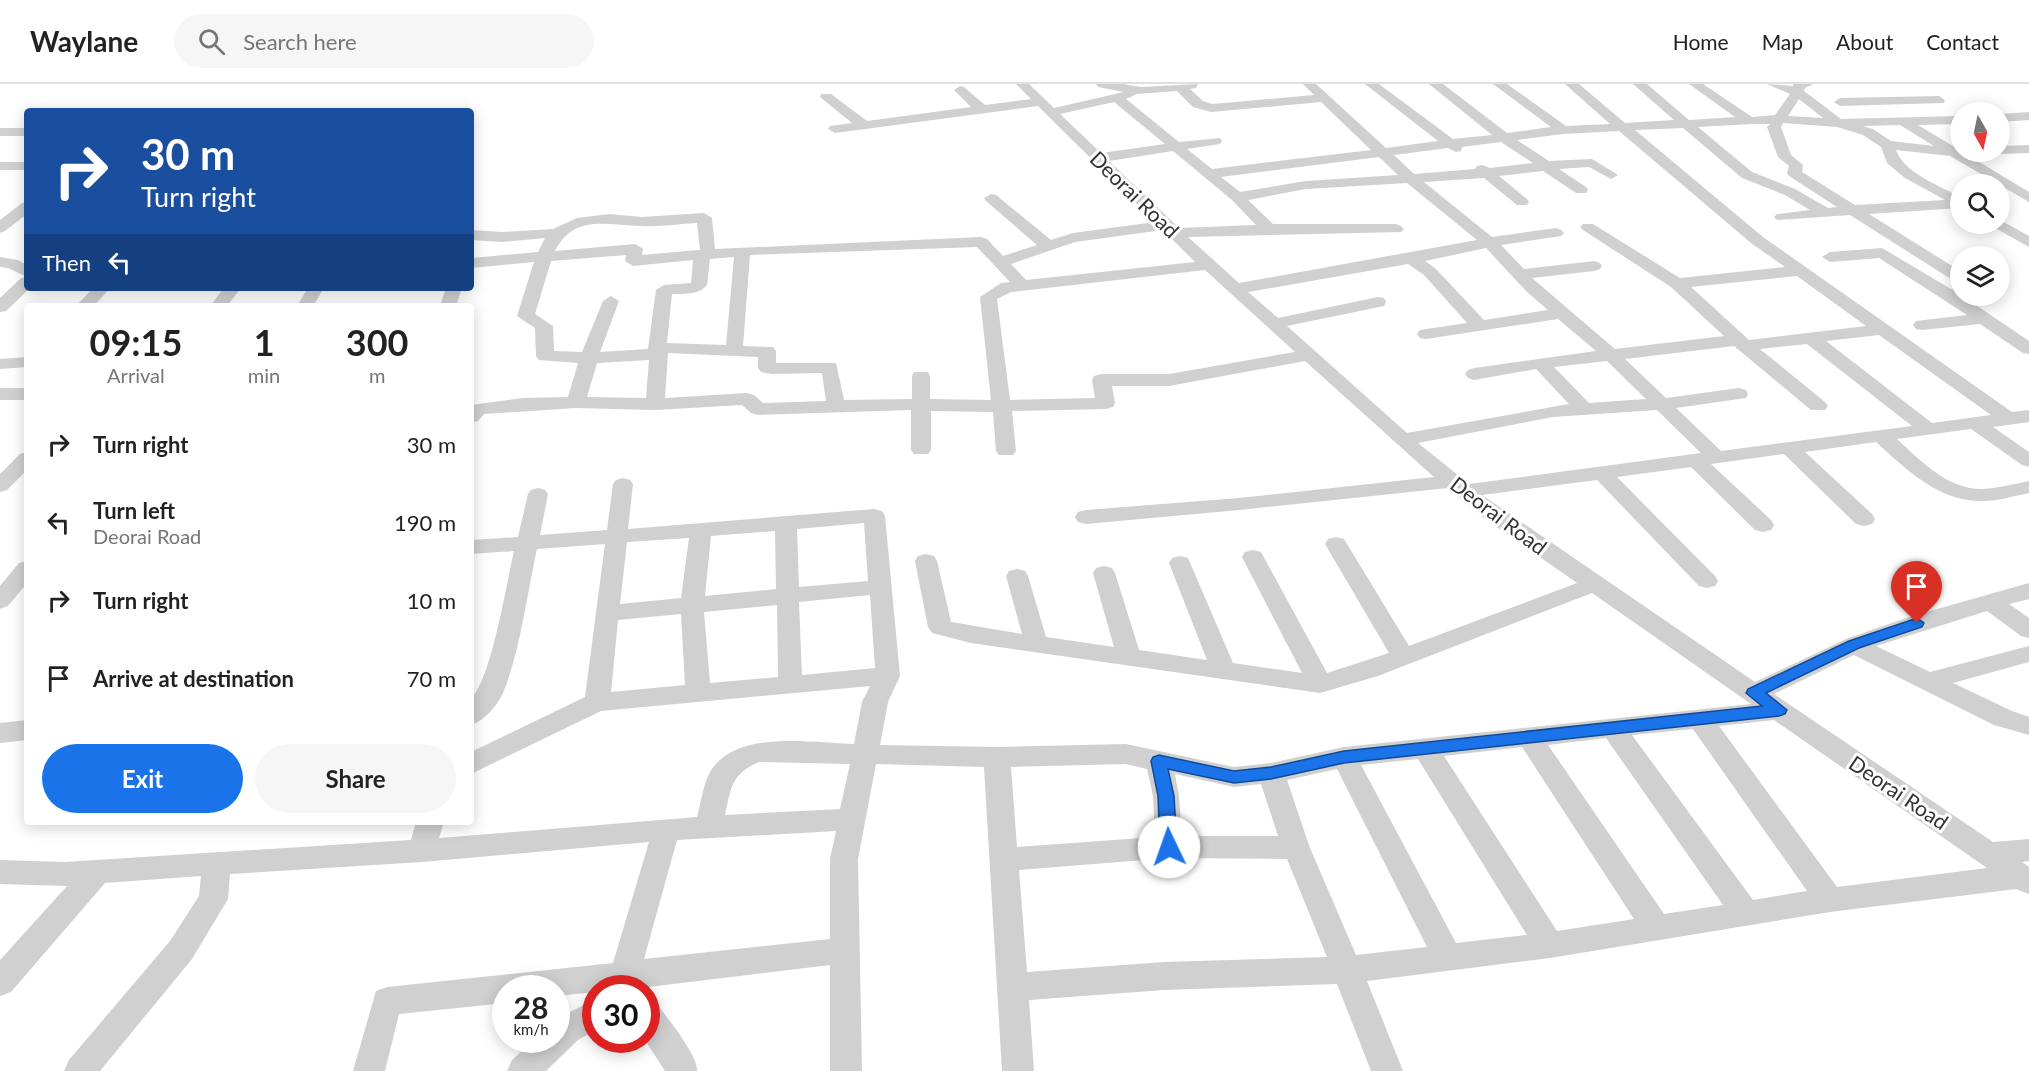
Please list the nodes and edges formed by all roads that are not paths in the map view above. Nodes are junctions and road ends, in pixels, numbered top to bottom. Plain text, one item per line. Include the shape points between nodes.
1 (1022, 84) edge
2 (1102, 84) edge
3 (1196, 84) edge
4 (1309, 84) edge
5 (1371, 84) edge
6 (1435, 84) edge
7 (1499, 84) edge
8 (1571, 84) edge
9 (1639, 84) edge
10 (1695, 84) edge
11 (1773, 84) edge
12 (1179, 86) junction
13 (1802, 88) edge
14 (1924, 89) dead end
15 (960, 90) dead end
16 (1141, 91) junction
17 (826, 97) dead end
18 (1117, 98) junction
19 (1325, 98) junction
20 (1939, 100) junction
21 (1840, 102) dead end
22 (1950, 106) edge
23 (910, 107) dead end
24 (1046, 107) junction
25 (982, 110) junction
26 (2029, 116) edge
27 (2010, 117) edge
28 (920, 118) junction
29 (1781, 119) junction
30 (1950, 120) edge
31 (1750, 121) junction
32 (1902, 122) junction
33 (1838, 123) junction
34 (864, 125) junction
35 (1688, 125) junction
36 (1624, 128) junction
37 (836, 129) dead end
38 (1563, 130) junction
39 (0, 132) edge
40 (24, 132) edge
41 (1502, 136) junction
42 (1215, 141) dead end
43 (1450, 143) junction
44 (1887, 145) junction
45 (1175, 147) junction
46 (2029, 149) edge
47 (2010, 150) edge
48 (1950, 151) edge
49 (1381, 152) junction
50 (1950, 153) edge
51 (1098, 158) junction
52 (1969, 162) edge
53 (24, 166) edge
54 (1546, 166) junction
55 (1, 167) edge
56 (1487, 173) junction
57 (1207, 174) junction
58 (1611, 175) dead end
59 (1408, 177) junction
60 (1581, 190) dead end
61 (1237, 197) junction
62 (1950, 197) edge
63 (991, 198) dead end
64 (2029, 198) edge
65 (2010, 200) edge
66 (1522, 202) dead end
67 (1950, 204) edge
68 (24, 208) edge
69 (1853, 210) junction
70 (1826, 213) junction
71 (1782, 218) dead end
72 (1588, 227) dead end
73 (0, 228) edge
74 (1171, 229) junction
75 (1269, 229) junction
76 (1396, 229) dead end
77 (2010, 232) edge
78 (556, 233) junction
79 (1556, 233) dead end
80 (474, 235) edge
81 (1489, 242) junction
82 (2029, 242) edge
83 (1047, 245) junction
84 (742, 251) junction
85 (705, 254) junction
86 (544, 257) junction
87 (1830, 257) dead end
88 (1410, 258) junction
89 (0, 262) edge
90 (999, 262) junction
91 (474, 263) edge
92 (1209, 265) junction
93 (1594, 266) dead end
94 (24, 270) edge
95 (1798, 271) junction
96 (1950, 272) edge
97 (1520, 274) junction
98 (1677, 283) junction
99 (24, 285) edge
100 (1023, 286) junction
101 (1235, 289) junction
102 (99, 291) edge
103 (230, 291) edge
104 (1950, 292) edge
105 (611, 301) dead end
106 (1378, 302) dead end
107 (87, 303) edge
108 (220, 303) edge
109 (1968, 306) edge
110 (0, 307) edge
111 (1561, 313) junction
112 (1983, 318) junction
113 (1274, 324) junction
114 (1922, 325) dead end
115 (1480, 326) junction
116 (1882, 329) junction
117 (1425, 334) dead end
118 (1812, 339) junction
119 (1742, 343) junction
120 (2029, 349) edge
121 (658, 351) junction
122 (734, 352) junction
123 (1308, 355) junction
124 (1611, 355) junction
125 (589, 358) junction
126 (24, 362) edge
127 (1540, 363) junction
128 (0, 364) edge
129 (1474, 374) dead end
130 (921, 376) dead end
131 (0, 394) edge
132 (24, 394) edge
133 (1739, 394) dead end
134 (576, 402) junction
135 (655, 404) junction
136 (1660, 404) junction
137 (919, 405) junction
138 (836, 406) junction
139 (1003, 406) junction
140 (1818, 406) dead end
141 (1584, 409) junction
142 (474, 414) edge
143 (2029, 416) edge
144 (2009, 418) junction
145 (1975, 423) junction
146 (1928, 429) junction
147 (1881, 436) junction
148 (1403, 440) junction
149 (1789, 448) junction
150 (921, 450) dead end
151 (1006, 451) dead end
152 (1706, 459) junction
153 (2029, 460) edge
154 (24, 461) edge
155 (1602, 473) junction
156 (623, 484) dead end
157 (0, 486) edge
158 (1458, 486) junction
159 (2029, 487) edge
160 (538, 494) dead end
161 (1086, 517) dead end
162 (1864, 519) dead end
163 (786, 522) junction
164 (1763, 525) dead end
165 (701, 530) junction
166 (616, 536) junction
167 (528, 542) junction
168 (1336, 544) dead end
169 (474, 547) edge
170 (1253, 558) dead end
171 (926, 561) dead end
172 (1180, 563) dead end
173 (1104, 573) dead end
174 (1017, 576) dead end
175 (18, 577) edge
176 (1707, 582) dead end
177 (1595, 584) junction
178 (879, 587) junction
179 (2029, 591) edge
180 (788, 596) junction
181 (0, 601) edge
182 (1989, 601) junction
183 (692, 605) junction
184 (609, 613) junction
185 (2029, 630) edge
186 (1036, 644) junction
187 (1854, 645) junction
188 (2029, 654) edge
189 (1129, 656) junction
190 (1403, 656) junction
191 (1223, 668) junction
192 (888, 676) junction
193 (1929, 681) junction
194 (1320, 684) junction
195 (790, 685) junction
196 (698, 693) junction
197 (1754, 693) junction
198 (597, 702) junction
199 (1779, 710) junction
200 (474, 713) edge
201 (1700, 718) junction
202 (2029, 726) edge
203 (1612, 728) junction
204 (24, 730) edge
205 (0, 733) edge
206 (1528, 737) junction
207 (1425, 748) junction
208 (863, 753) junction
209 (997, 757) junction
210 (1344, 757) junction
211 (1159, 761) junction
212 (474, 763) edge
213 (1271, 773) junction
214 (851, 819) junction
215 (708, 827) junction
216 (666, 830) junction
217 (427, 831) edge
218 (1169, 847) junction
219 (1296, 848) junction
220 (1004, 860) junction
221 (216, 863) junction
222 (2026, 869) edge
223 (98, 871) junction
224 (0, 872) edge
225 (1830, 900) junction
226 (1746, 914) junction
227 (1657, 928) junction
228 (1551, 945) junction
229 (846, 950) junction
230 (1449, 959) junction
231 (1347, 970) junction
232 (626, 975) edge
233 (660, 977) edge
234 (0, 982) edge
235 (1014, 987) junction
236 (492, 990) edge
237 (660, 1036) edge
238 (542, 1053) edge
239 (80, 1071) edge
240 (369, 1071) edge
241 (523, 1071) edge
242 (681, 1071) edge
243 (846, 1071) edge
244 (1018, 1071) edge
245 (1387, 1071) edge

1 - 24 street, Deorai Road
2 - 16 street
3 - 12 street
4 - 19 street
5 - 43 street
6 - 41 street
7 - 38 street
8 - 36 street
9 - 35 street
10 - 31 street
11 - 13 street
12 - 16 street
12 - 19 street via 1198,104 1211,108
13 - 29 street
13 - 33 street
14 - 20 street
15 - 25 street
16 - 18 street
17 - 34 street
18 - 24 street
18 - 45 street
19 - 49 street
20 - 21 street
20 - 22 street
23 - 28 street
24 - 25 street
24 - 51 street, Deorai Road
25 - 28 street
26 - 27 street
28 - 34 street
29 - 31 street
29 - 33 street
29 - 69 street via 1774,127 1785,156 1796,165 1794,173
30 - 32 street
31 - 35 street
32 - 33 street
32 - 48 street
33 - 44 street via 1868,132
34 - 37 street
35 - 36 street
35 - 70 street via 1747,175 1791,192
36 - 38 street
36 - 95 street
38 - 41 street
39 - 40 street
41 - 43 street
41 - 54 street
42 - 45 street
43 - 49 street
43 - 56 street
44 - 50 street
44 - 62 street via 1892,160 1910,175
45 - 51 street
45 - 57 street
46 - 47 street
49 - 57 street
49 - 59 street
51 - 74 street, Deorai Road
52 - 64 street
53 - 55 street
54 - 56 street
54 - 58 street via 1586,162
54 - 60 street
56 - 59 street
56 - 66 street
57 - 61 street
59 - 61 street via 1305,185
59 - 81 street
61 - 75 street
63 - 83 street
64 - 65 street
67 - 69 street
68 - 73 street
69 - 70 street
69 - 96 street
70 - 71 street
72 - 98 street
74 - 75 street
74 - 83 street via 1073,238
74 - 92 street, Deorai Road
75 - 76 street
77 - 82 street
78 - 80 street
78 - 85 street via 582,221 704,218
78 - 86 street
79 - 81 street
81 - 88 street
81 - 97 street
83 - 90 street
84 - 85 street
84 - 90 street via 981,242
84 - 122 street
85 - 86 street via 633,261 635,249
85 - 121 street via 699,285 664,290
86 - 91 street
86 - 125 street via 526,316 544,326 545,356
87 - 104 street via 1882,253
88 - 101 street
88 - 115 street via 1430,272
89 - 94 street
90 - 100 street
92 - 100 street
92 - 101 street, Deorai Road
93 - 97 street
95 - 98 street
95 - 116 street
97 - 111 street
98 - 119 street
99 - 110 street
100 - 139 street via 1007,287 988,297
101 - 113 street, Deorai Road
102 - 107 street
103 - 108 street
105 - 125 street
106 - 113 street
109 - 112 street
111 - 115 street
111 - 124 street
112 - 114 street
112 - 120 street
113 - 123 street, Deorai Road
115 - 117 street
116 - 118 street
116 - 144 street
118 - 119 street
118 - 146 street
119 - 124 street
119 - 140 street
121 - 122 street via 695,347
121 - 125 street
121 - 135 street
122 - 138 street via 767,351 767,368 771,369 830,367
123 - 139 street via 1169,380 1101,381 1106,403
123 - 148 street, Deorai Road
124 - 127 street
124 - 136 street
125 - 134 street
126 - 128 street
127 - 129 street
127 - 141 street
130 - 137 street
131 - 132 street
133 - 136 street
134 - 135 street
134 - 142 street via 478,409
135 - 138 street via 747,399 758,409
136 - 141 street
136 - 152 street
137 - 138 street
137 - 139 street
137 - 150 street
139 - 151 street
141 - 148 street via 1552,411
143 - 144 street
144 - 145 street
145 - 146 street
145 - 153 street
146 - 147 street
147 - 149 street
147 - 159 street via 1937,484 1958,493 1980,495
148 - 158 street, Deorai Road
149 - 152 street
149 - 162 street
152 - 155 street
152 - 164 street
154 - 157 street
155 - 158 street
155 - 176 street
156 - 166 street
158 - 161 street
158 - 177 street, Deorai Road
160 - 167 street
163 - 165 street
163 - 178 street via 874,516
163 - 180 street
165 - 166 street
165 - 183 street
166 - 167 street
166 - 184 street
167 - 169 street
167 - 200 street via 500,663 490,694
168 - 190 street
170 - 194 street
171 - 186 street via 940,627
172 - 191 street
173 - 189 street
174 - 186 street
175 - 181 street
177 - 190 street
177 - 197 street, Deorai Road
178 - 180 street
178 - 192 street
179 - 182 street
180 - 183 street
180 - 195 street
182 - 185 street
182 - 187 street
183 - 184 street
183 - 196 street
184 - 198 street
186 - 189 street
187 - 193 street
187 - 197 street
188 - 193 street
189 - 191 street
190 - 194 street
191 - 194 street
192 - 195 street
192 - 208 street via 875,702
193 - 202 street via 2003,718
195 - 196 street
196 - 198 street
197 - 199 street, Deorai Road
198 - 212 street
199 - 201 street
199 - 222 street, Deorai Road via 1989,854
201 - 203 street
201 - 225 street
203 - 206 street
203 - 226 street
204 - 205 street
206 - 207 street
206 - 227 street
207 - 210 street
207 - 228 street
208 - 209 street
208 - 214 street
208 - 215 street via 757,752 735,761 721,777
209 - 211 street via 1126,754
209 - 220 street
210 - 213 street
210 - 230 street
211 - 213 street via 1234,777
211 - 218 street
213 - 219 street
214 - 215 street
214 - 229 street via 844,859
215 - 216 street
216 - 217 street
216 - 232 street
217 - 221 street
218 - 219 street
218 - 220 street
219 - 231 street
220 - 235 street
221 - 223 street
221 - 239 street via 213,900 181,950
222 - 225 street
223 - 224 street
223 - 234 street
225 - 226 street
226 - 227 street
227 - 228 street
228 - 230 street
229 - 233 street
229 - 243 street
230 - 231 street
231 - 235 street via 1164,976
231 - 245 street
235 - 244 street
236 - 240 street via 387,1001
237 - 242 street
238 - 241 street

